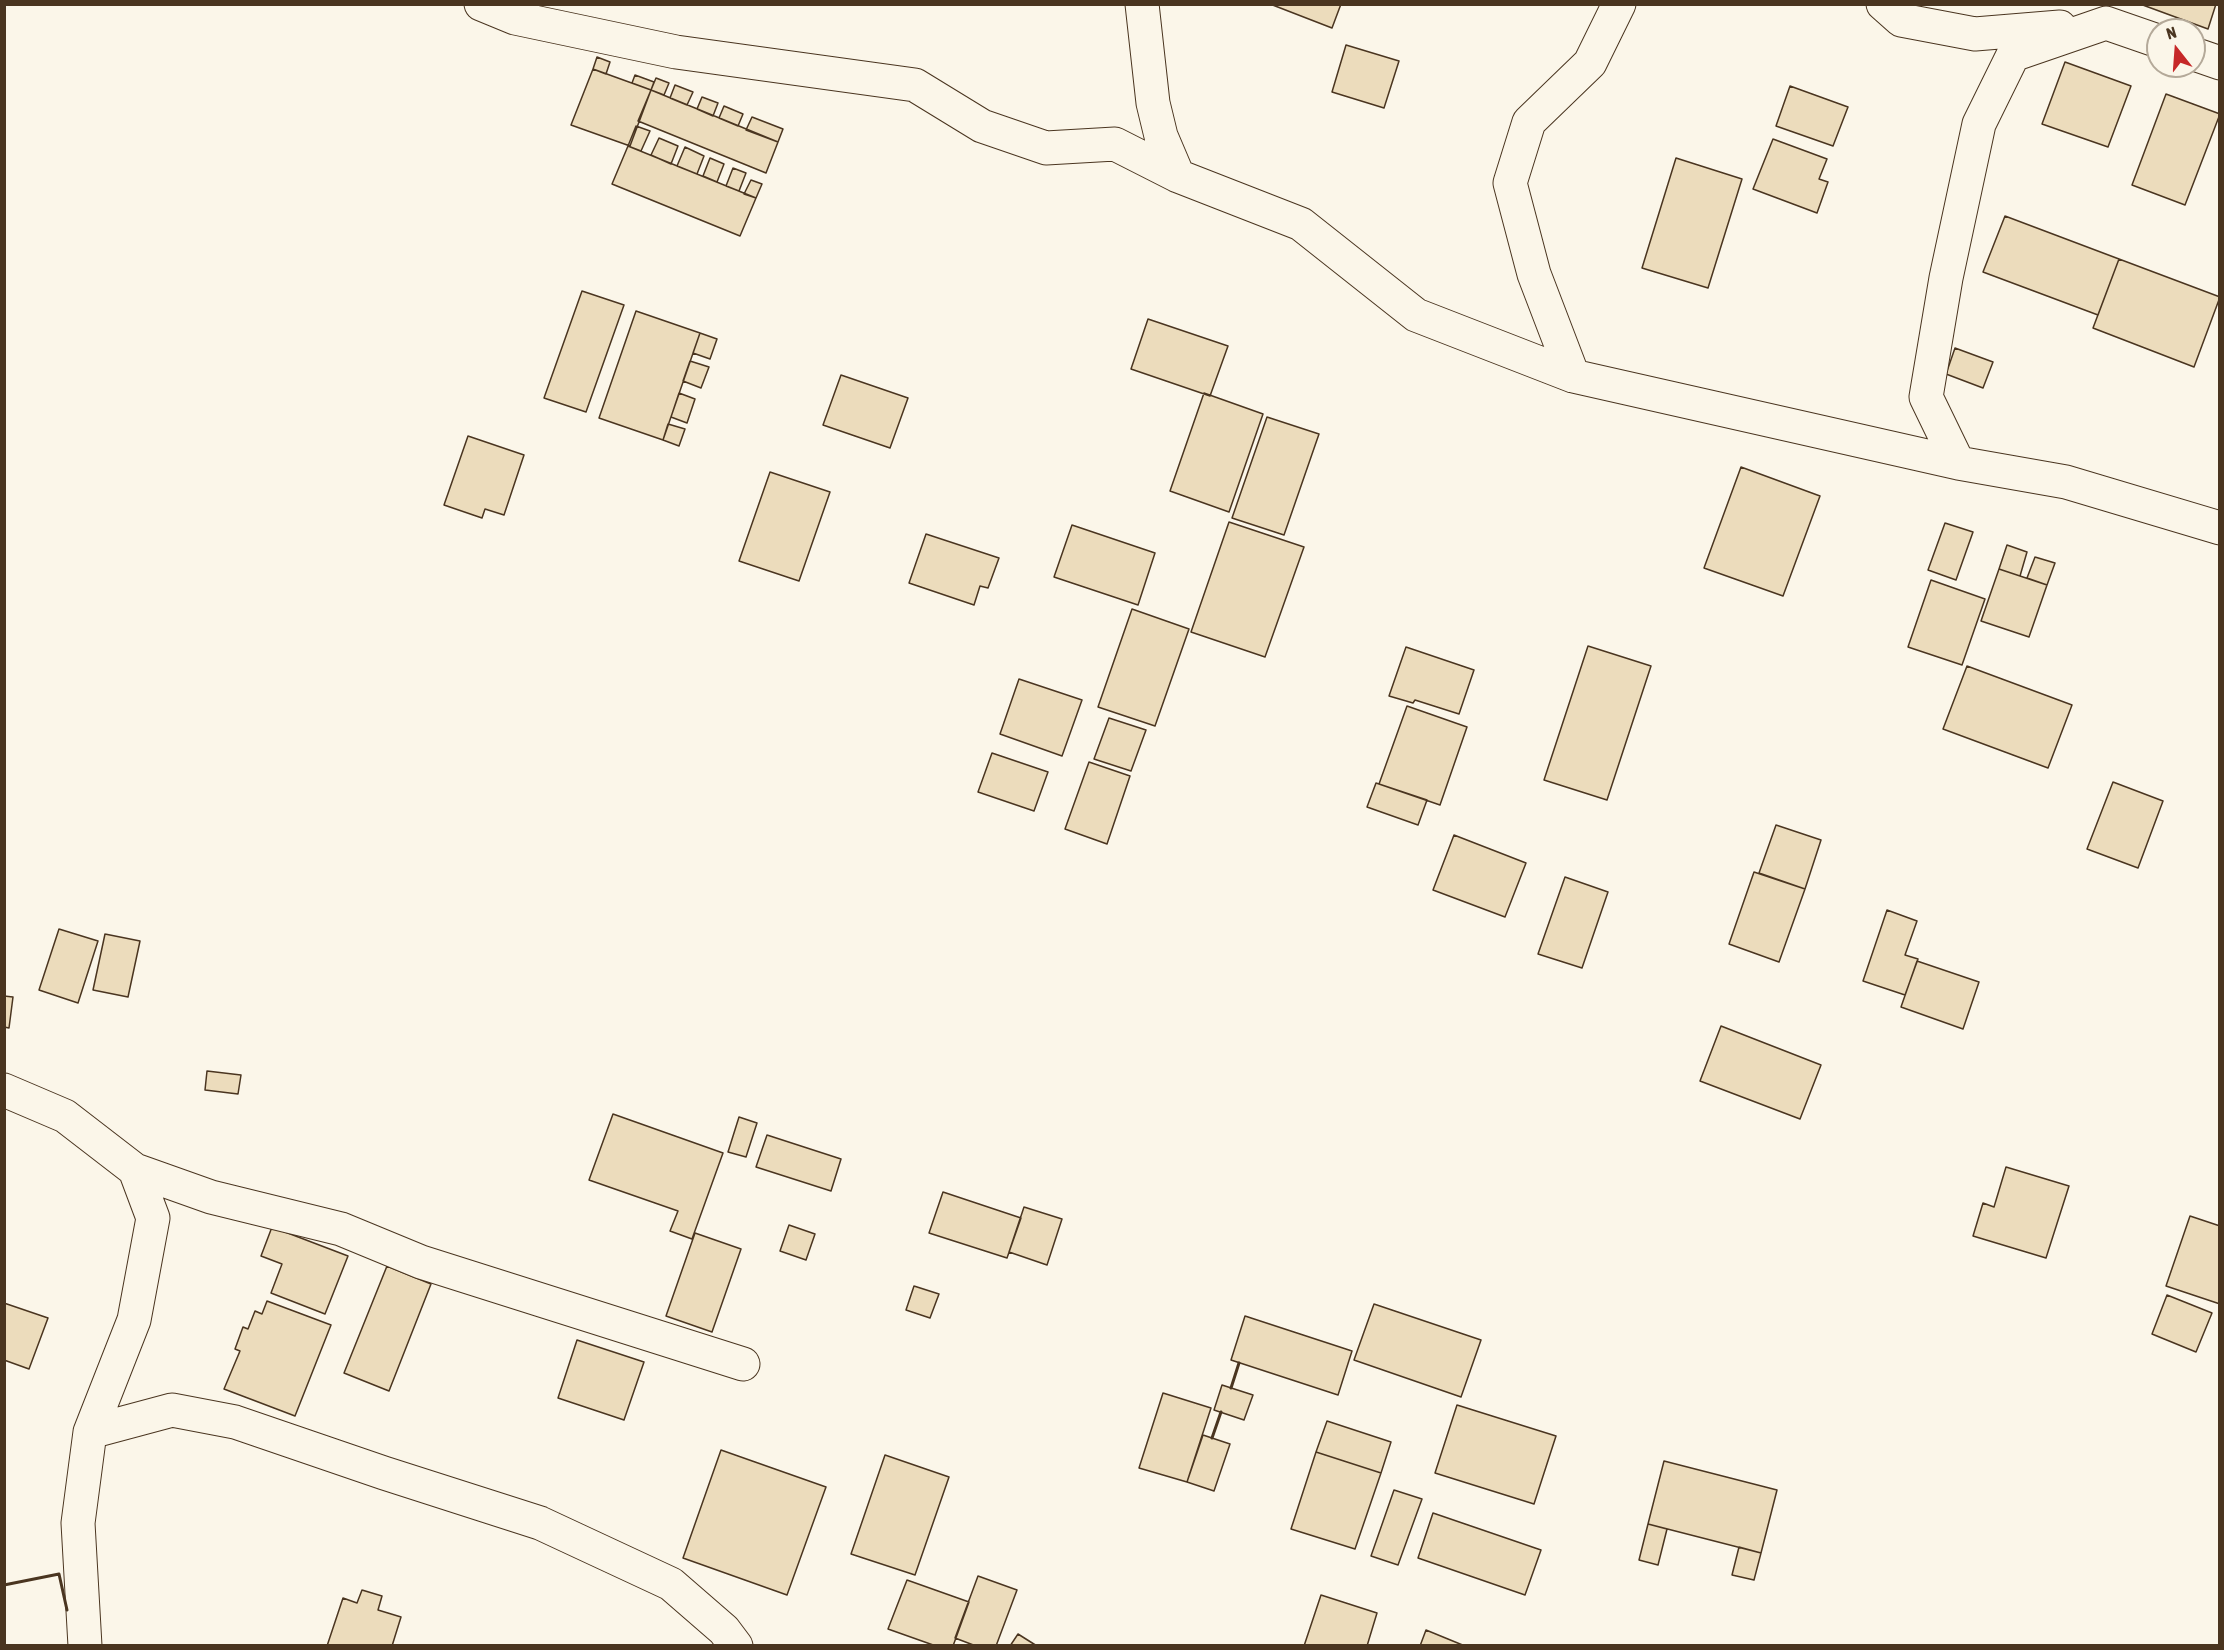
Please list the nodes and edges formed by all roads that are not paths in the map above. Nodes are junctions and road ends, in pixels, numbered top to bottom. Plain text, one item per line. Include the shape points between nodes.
1 (481, 4) edge
2 (1142, 4) edge
3 (1619, 4) edge
4 (1882, 4) edge
5 (2106, 23) junction
6 (2146, 37) edge
7 (1178, 176) junction
8 (1573, 376) junction
9 (1958, 463) junction
10 (2220, 528) edge
11 (4, 1090) edge
12 (135, 1170) junction
13 (743, 1364) dead end
14 (90, 1432) junction
15 (85, 1646) edge
16 (736, 1646) edge

1 - 7 street via 515,18 676,52 915,85 982,126 1046,148 1115,144
2 - 7 street via 1153,103 1161,136
3 - 8 street via 1590,63 1529,122 1510,183 1534,274
4 - 5 street via 1900,20 1975,34
5 - 6 street
5 - 9 street via 2013,55 1979,124 1946,278 1926,397
7 - 8 street via 1301,224 1416,315
8 - 9 street
9 - 10 street via 2067,482
11 - 12 street via 65,1116
12 - 13 street via 211,1197 341,1229 421,1262
12 - 14 street via 153,1218 134,1320
14 - 15 street via 78,1524
14 - 16 street via 172,1410 235,1422 540,1523 671,1584 724,1630

